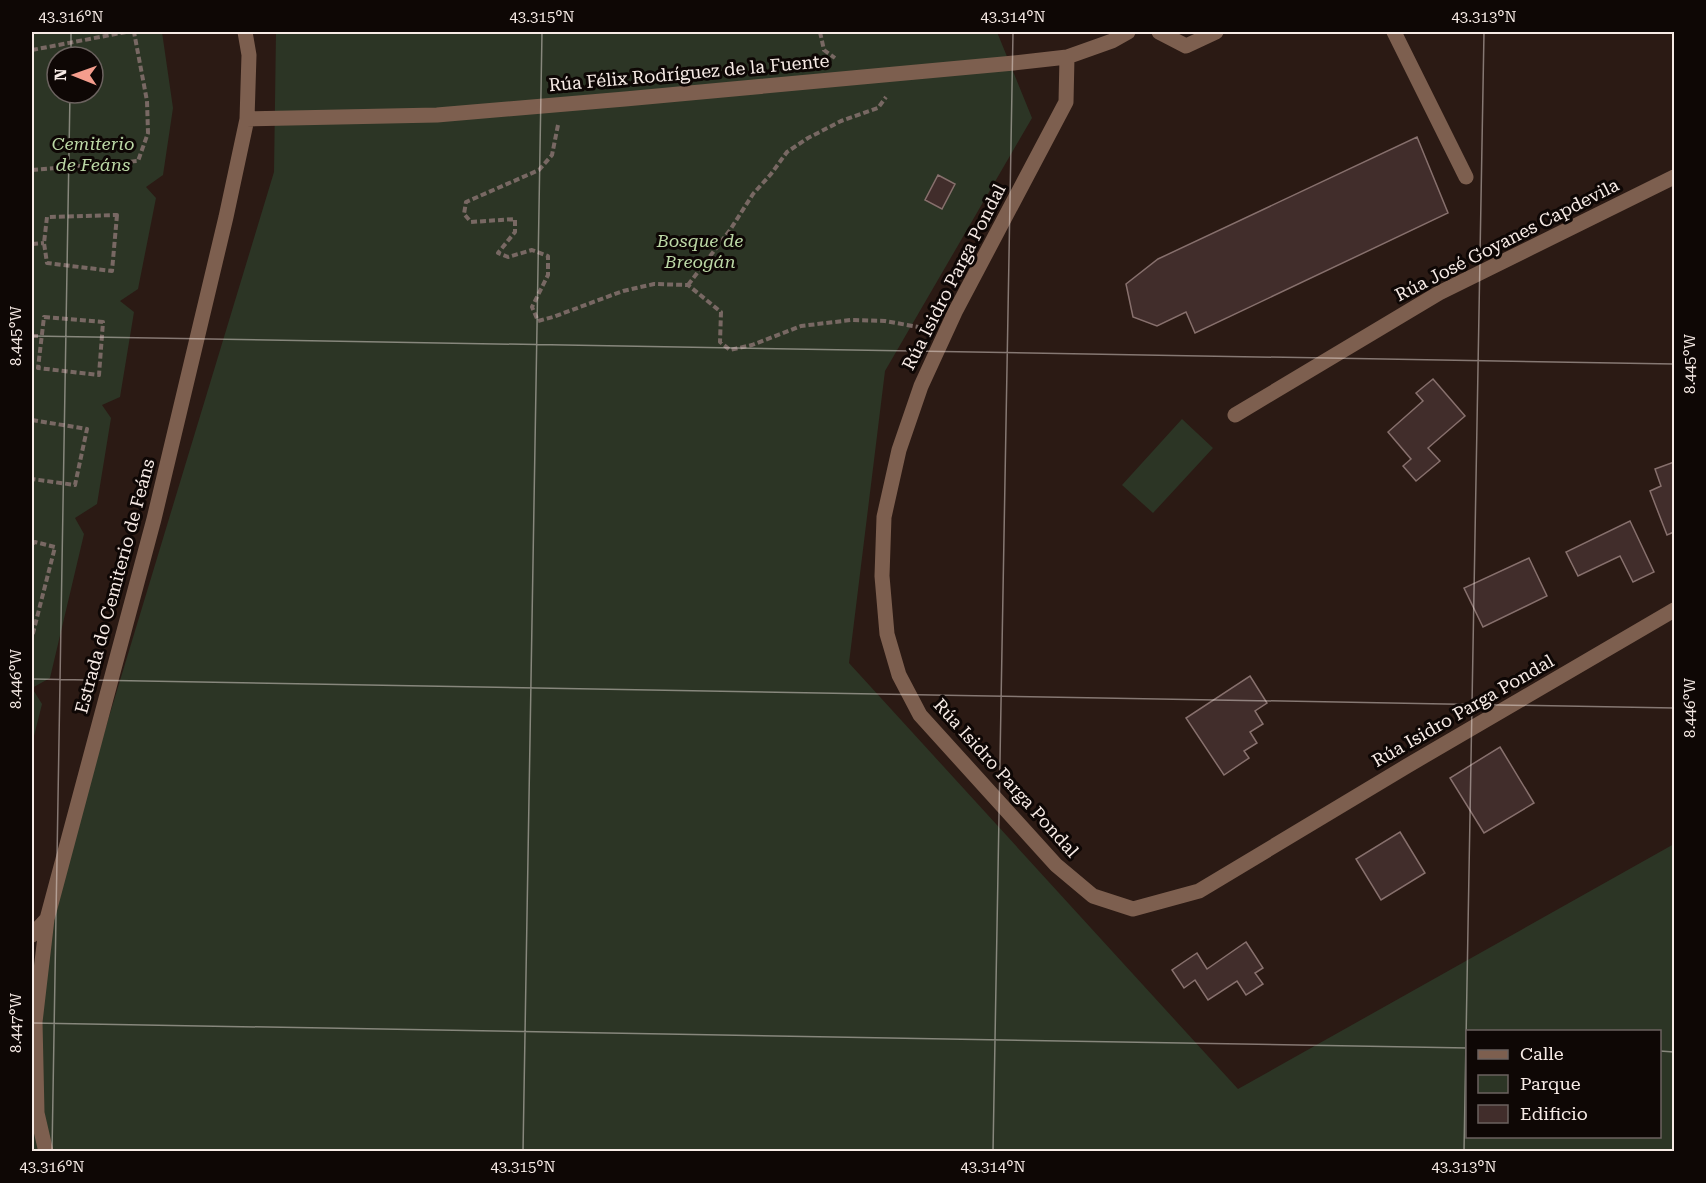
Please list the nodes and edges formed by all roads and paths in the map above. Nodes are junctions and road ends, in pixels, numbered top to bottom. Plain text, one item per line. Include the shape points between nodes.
1 (126, 32) edge
2 (134, 32) edge
3 (245, 32) edge
4 (1128, 32) edge
5 (1159, 32) edge
6 (1216, 32) edge
7 (1394, 32) edge
8 (32, 50) edge
9 (1067, 57) junction
10 (863, 77) junction
11 (562, 104) junction
12 (247, 119) junction
13 (32, 170) edge
14 (1466, 177) dead end
15 (1674, 177) edge
16 (44, 243) junction
17 (32, 244) edge
18 (688, 285) junction
19 (945, 334) junction
20 (32, 336) edge
21 (41, 336) junction
22 (1235, 415) dead end
23 (32, 420) edge
24 (32, 479) edge
25 (32, 544) edge
26 (1674, 610) edge
27 (32, 637) edge
28 (46, 919) junction
29 (32, 935) edge
30 (46, 1152) edge

1 - 8 path
2 - 13 path via 147,101 148,133 138,161
3 - 12 street, Estrada do Cemiterio de Feáns via 249,55
4 - 9 street, Rúa Félix Rodríguez de la Fuente
5 - 6 street via 1185,46
7 - 14 street
9 - 10 street, Rúa Félix Rodríguez de la Fuente
9 - 19 street, Rúa Isidro Parga Pondal via 1066,102
10 - 11 street, Rúa Félix Rodríguez de la Fuente
10 - 18 path via 888,94 878,108 841,121 787,152
11 - 12 street, Rúa Félix Rodríguez de la Fuente via 437,115
11 - 18 path via 552,155 539,170 466,202 464,214 471,222 515,219 515,232 498,253 508,257 532,250 548,256 548,275 532,307 538,321 623,291 654,284
12 - 28 street, Estrada do Cemiterio de Feáns via 154,519
15 - 22 street, Rúa José Goyanes Capdevila via 1439,293
16 - 16 path via 48,217 117,215 111,271 47,263
16 - 17 path
18 - 19 path via 721,312 720,342 730,350 801,326 851,320 885,321
19 - 26 street, Rúa Isidro Parga Pondal via 921,386 899,450 884,517 882,576 887,634 899,675 920,715 1056,865 1093,896 1133,909 1199,891
20 - 21 path
21 - 21 path via 44,317 103,322 99,375 38,368
23 - 24 path via 87,429 75,485
25 - 27 path via 55,547
28 - 29 street
28 - 30 street, Estrada do Cemiterio de Feáns via 35,1022 37,1113

